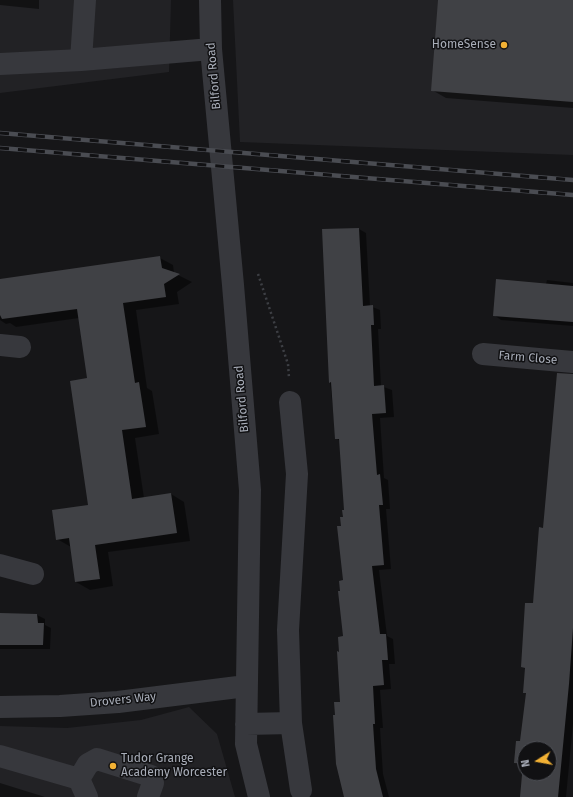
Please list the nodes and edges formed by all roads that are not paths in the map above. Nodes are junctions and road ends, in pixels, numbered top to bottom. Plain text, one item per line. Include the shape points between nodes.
1 (86, 0) edge
2 (210, 0) edge
3 (211, 49) junction
4 (81, 60) junction
5 (0, 64) edge
6 (483, 354) dead end
7 (573, 362) edge
8 (290, 402) road end
9 (0, 565) edge
10 (33, 574) dead end
11 (246, 686) junction
12 (0, 707) edge
13 (290, 723) junction
14 (246, 724) junction
15 (0, 756) edge
16 (83, 788) edge
17 (301, 790) dead end
18 (257, 796) edge
19 (148, 797) edge

1 - 4 street
2 - 3 street, Bilford Road
3 - 4 street
3 - 11 street, Bilford Road via 250,490
4 - 5 street
6 - 7 street, Farm Close
8 - 13 street via 297,474 288,630
9 - 10 street
11 - 12 street, Drovers Way via 118,702
11 - 14 street, Bilford Road
13 - 14 street
13 - 17 street
14 - 18 street, Bilford Road via 246,744
15 - 16 street
16 - 19 street via 88,764 97,759 151,776 153,783

